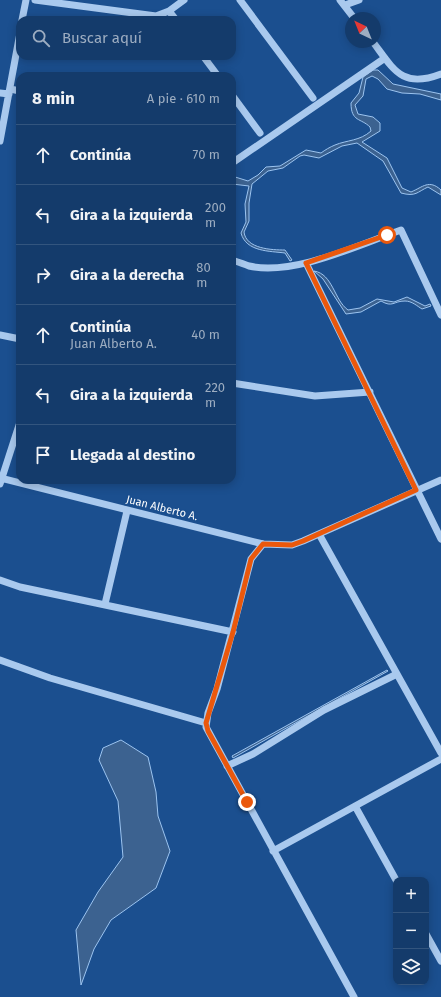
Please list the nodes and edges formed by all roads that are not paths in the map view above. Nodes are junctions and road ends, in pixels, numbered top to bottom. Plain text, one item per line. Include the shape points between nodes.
1 (26, 0) edge
2 (35, 0) edge
3 (184, 0) edge
4 (240, 0) edge
5 (359, 0) edge
6 (342, 3) edge
7 (169, 11) junction
8 (349, 12) edge
9 (23, 16) edge
10 (173, 16) edge
11 (378, 48) edge
12 (16, 56) edge
13 (386, 58) junction
14 (206, 60) edge
15 (215, 72) edge
16 (441, 74) edge
17 (10, 91) junction
18 (16, 91) edge
19 (0, 93) edge
20 (314, 98) dead end
21 (236, 104) edge
22 (260, 133) dead end
23 (0, 141) edge
24 (236, 160) edge
25 (236, 261) edge
26 (306, 263) junction
27 (441, 315) edge
28 (0, 335) edge
29 (16, 338) edge
30 (236, 384) edge
31 (370, 392) junction
32 (16, 434) edge
33 (1, 480) edge
34 (441, 480) edge
35 (16, 484) edge
36 (17, 484) edge
37 (416, 490) junction
38 (127, 511) junction
39 (318, 534) junction
40 (441, 539) edge
41 (263, 544) junction
42 (0, 580) edge
43 (105, 604) junction
44 (233, 632) junction
45 (0, 660) edge
46 (397, 674) junction
47 (206, 723) junction
48 (441, 753) edge
49 (441, 759) edge
50 (227, 766) junction
51 (355, 806) junction
52 (273, 851) junction
53 (394, 877) edge
54 (429, 939) edge
55 (441, 961) edge
56 (354, 997) edge

1 - 9 street
2 - 7 street via 149,16 162,15
3 - 7 street
4 - 20 street
5 - 6 street
6 - 8 street
7 - 10 street
11 - 13 street
12 - 17 street
13 - 16 street via 400,75 407,79 415,80
13 - 24 street
14 - 15 street
17 - 18 street
17 - 19 street
17 - 23 street
21 - 22 street
25 - 26 street via 250,266 278,267
26 - 27 street via 401,230
26 - 31 street
28 - 29 street
30 - 31 street via 314,396
31 - 37 street
32 - 33 street
33 - 35 street, Juan Alberto A.
34 - 37 street, Juan Alberto A.
36 - 38 street, Juan Alberto A.
37 - 39 street, Juan Alberto A.
37 - 40 street
38 - 41 street, Juan Alberto A.
38 - 43 street
39 - 41 street, Juan Alberto A. via 292,545
39 - 46 street
41 - 44 street via 251,559
42 - 43 street via 20,587
43 - 44 street
44 - 47 street
45 - 47 street via 50,678
46 - 48 street
46 - 50 street via 324,710 253,754
47 - 50 street
49 - 51 street
50 - 52 street
51 - 52 street
51 - 53 street
52 - 56 street
54 - 55 street

